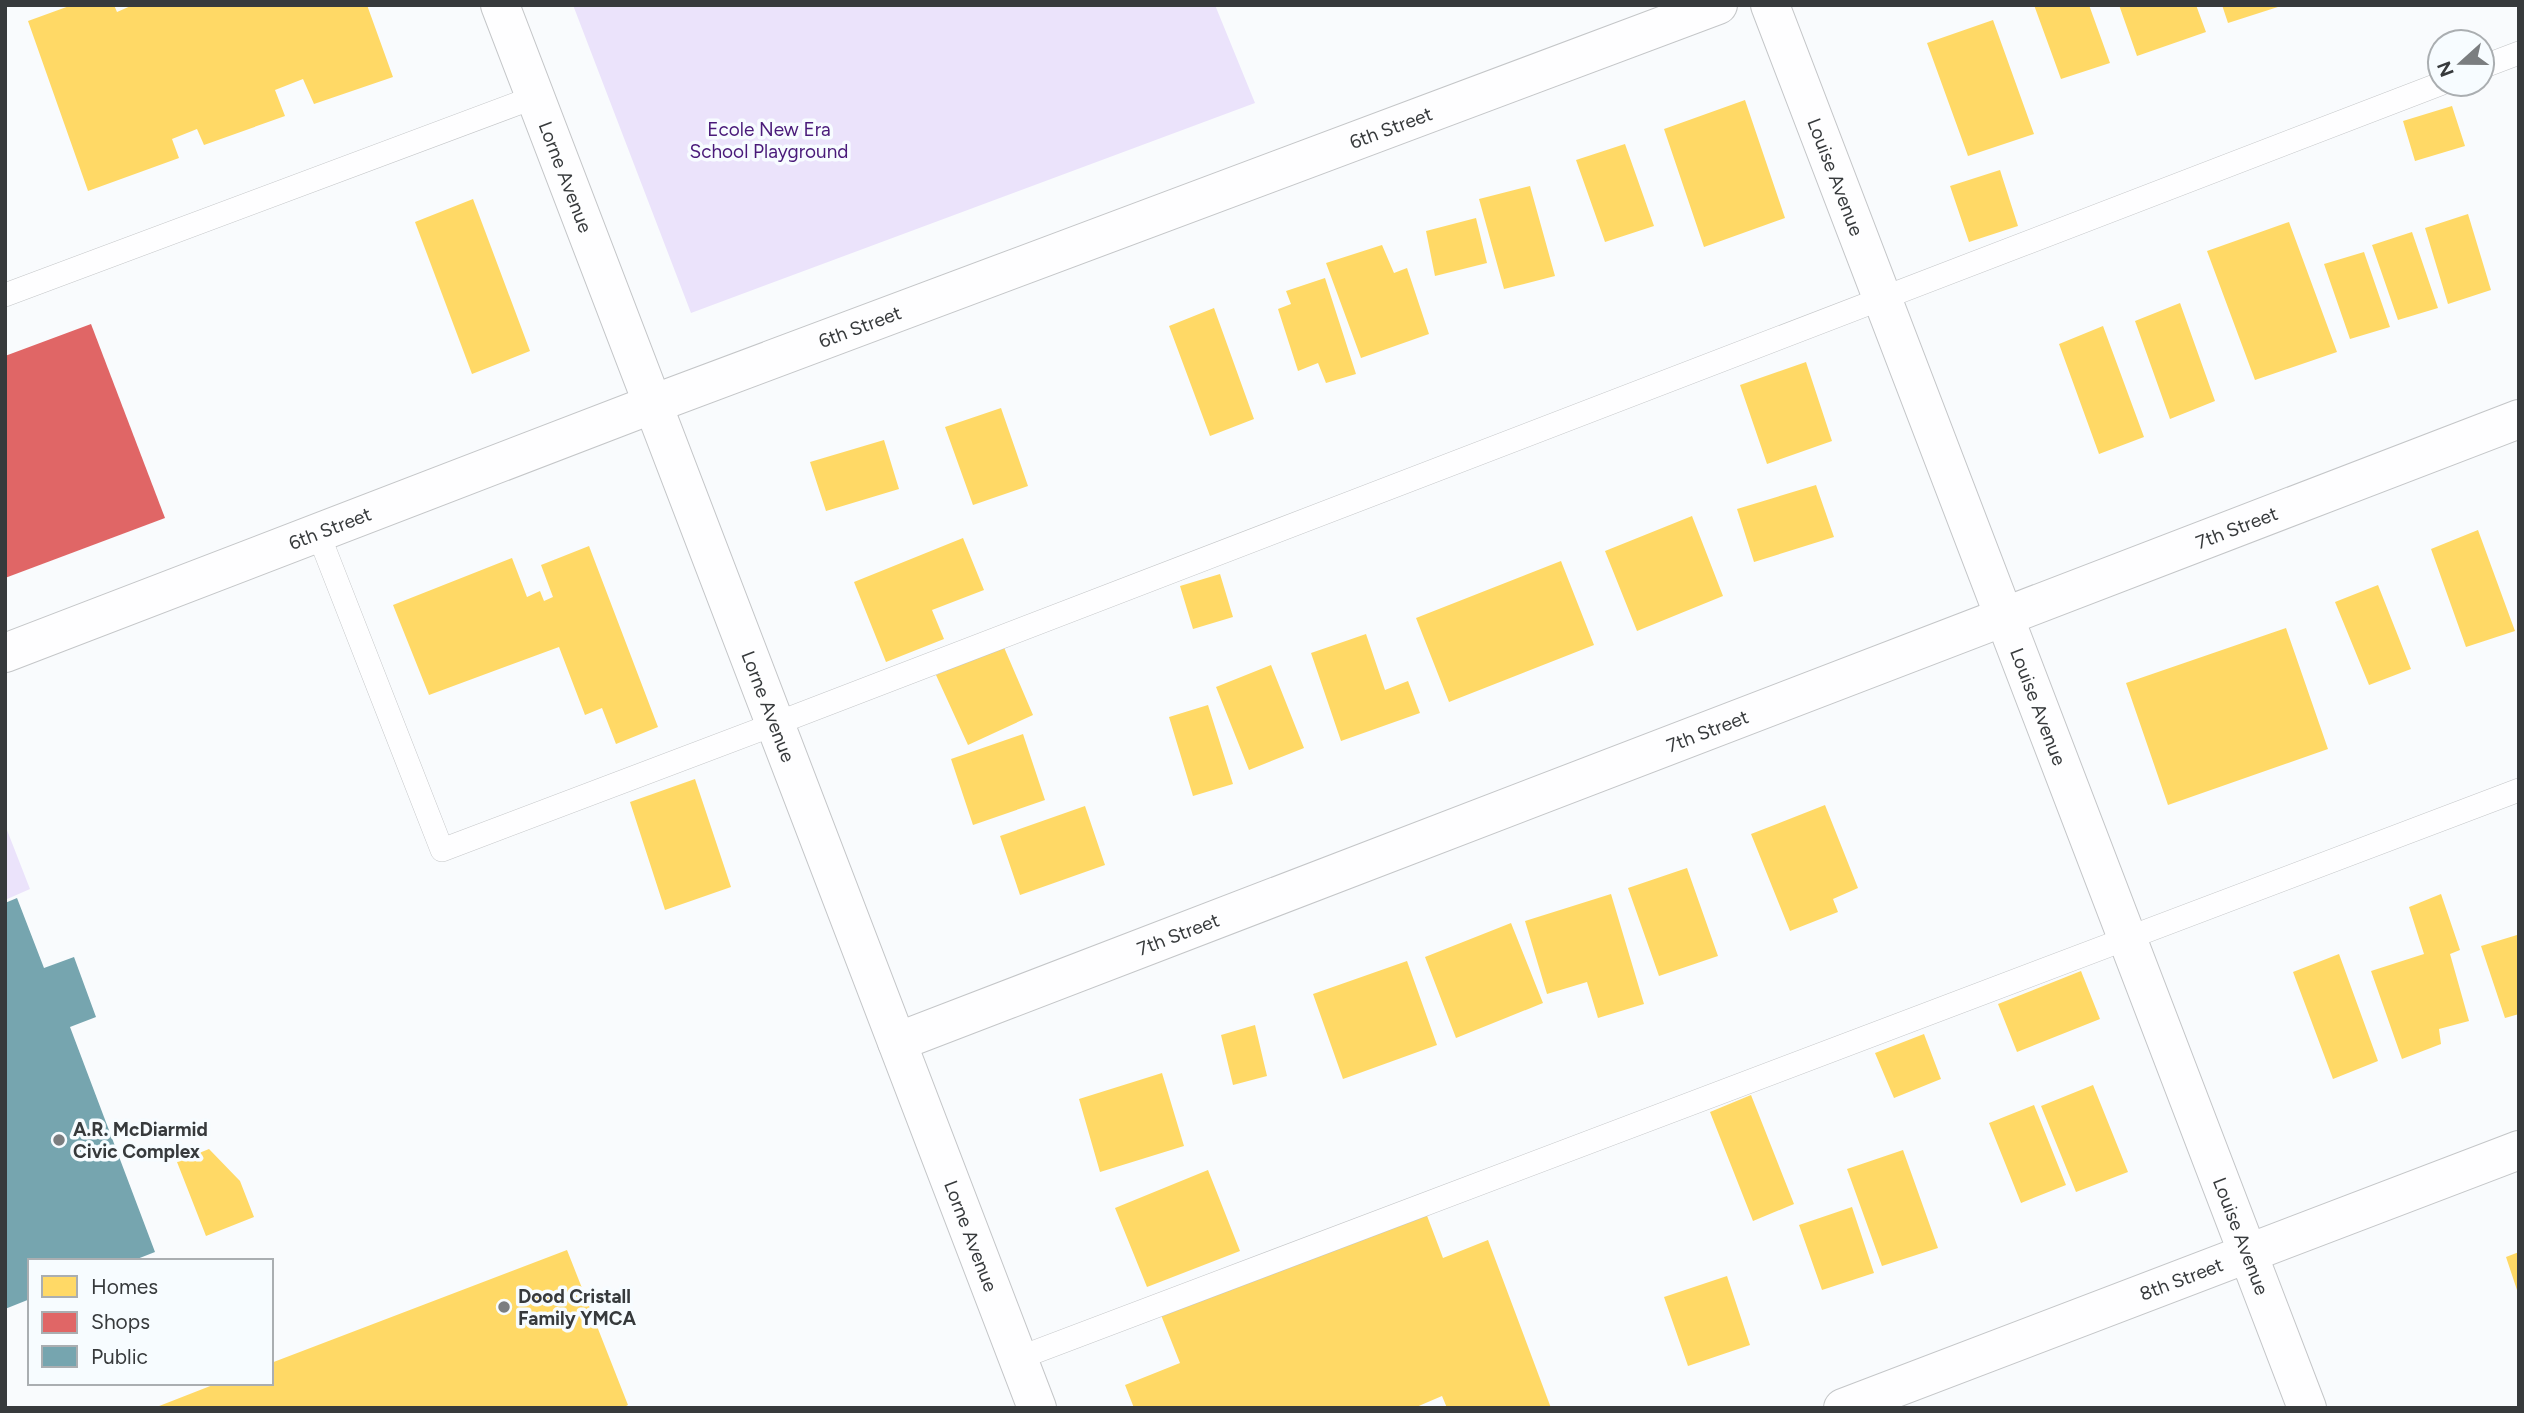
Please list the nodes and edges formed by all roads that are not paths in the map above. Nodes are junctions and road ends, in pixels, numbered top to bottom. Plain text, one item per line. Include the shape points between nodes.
1 (500, 5) edge
2 (1718, 5) edge
3 (1770, 5) edge
4 (2519, 53) edge
5 (2496, 62) edge
6 (2426, 89) edge
7 (535, 97) junction
8 (5, 295) edge
9 (1882, 300) junction
10 (653, 404) junction
11 (2519, 419) edge
12 (318, 533) junction
13 (2004, 617) junction
14 (5, 653) edge
15 (775, 724) junction
16 (2519, 790) edge
17 (2127, 937) junction
18 (897, 1042) junction
19 (2519, 1150) edge
20 (2249, 1255) junction
21 (1019, 1358) junction
22 (1037, 1408) edge
23 (1843, 1408) edge
24 (2307, 1408) edge

1 - 7 street, Lorne Avenue
2 - 10 street, 6th Street
3 - 9 street, Louise Avenue
4 - 5 lane
6 - 9 lane
7 - 8 lane
7 - 10 street, Lorne Avenue
9 - 13 street, Louise Avenue
9 - 15 lane
10 - 12 street, 6th Street
10 - 15 street, Lorne Avenue
11 - 13 street, 7th Street
12 - 14 street, 6th Street
12 - 15 lane via 442,850
13 - 17 street, Louise Avenue
13 - 18 street, 7th Street
15 - 18 street, Lorne Avenue
16 - 17 lane
17 - 20 street, Louise Avenue
17 - 21 lane
18 - 21 street, Lorne Avenue
19 - 20 street, 8th Street
20 - 23 street, 8th Street
20 - 24 street, Louise Avenue
21 - 22 street, Lorne Avenue

